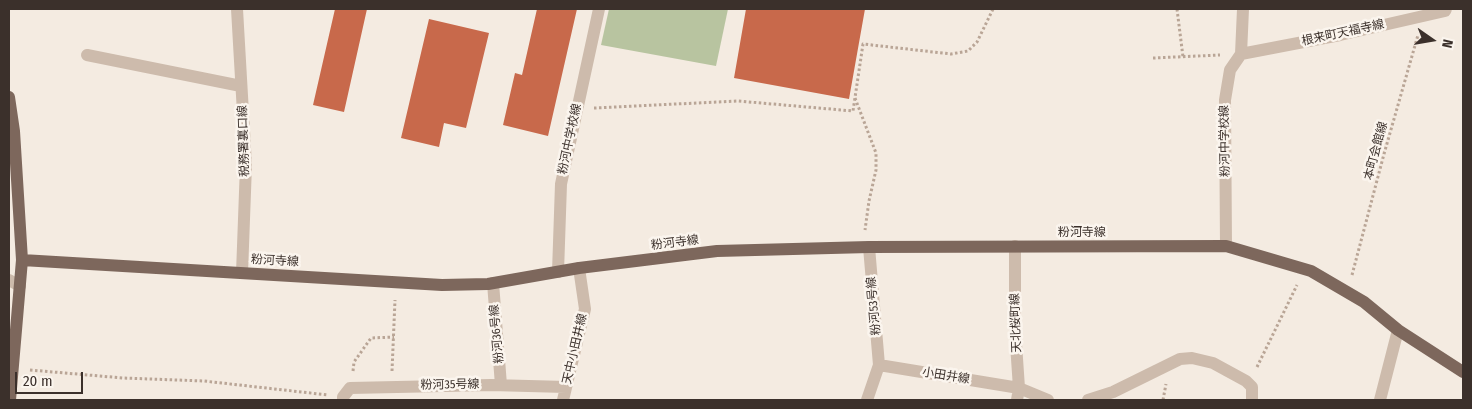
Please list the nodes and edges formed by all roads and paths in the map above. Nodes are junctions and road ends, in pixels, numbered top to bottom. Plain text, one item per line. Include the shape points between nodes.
1 (237, 9) edge
2 (598, 9) edge
3 (992, 9) edge
4 (1177, 9) edge
5 (1242, 9) edge
6 (1445, 10) edge
7 (1424, 16) junction
8 (1241, 54) junction
9 (86, 55) dead end
10 (1183, 57) junction
11 (1152, 58) dead end
12 (241, 86) junction
13 (9, 97) edge
14 (855, 98) junction
15 (577, 108) junction
16 (12, 156) edge
17 (1014, 246) junction
18 (1226, 246) junction
19 (866, 247) junction
20 (22, 260) junction
21 (579, 268) junction
22 (1305, 269) junction
23 (558, 272) junction
24 (242, 273) junction
25 (396, 282) junction
26 (14, 283) edge
27 (493, 283) junction
28 (1348, 292) junction
29 (1398, 330) junction
30 (394, 337) junction
31 (879, 365) junction
32 (12, 368) junction
33 (1463, 372) edge
34 (1249, 384) junction
35 (501, 385) junction
36 (392, 386) junction
37 (566, 387) junction
38 (1018, 394) edge
39 (346, 395) edge
40 (10, 400) edge
41 (563, 400) edge
42 (867, 400) edge
43 (1048, 400) edge
44 (1088, 400) edge
45 (1252, 400) edge
46 (1380, 400) edge

1 - 12 street, 税務署裏口線
2 - 15 street, 粉河中学校線
3 - 14 path via 977,42 968,51 951,54 863,44
4 - 10 path
5 - 8 street, 粉河中学校線
6 - 7 street, 根来町天福寺線
7 - 8 street, 根来町天福寺線
7 - 28 path, 本町会館線
8 - 10 path
8 - 18 street, 粉河中学校線 via 1230,70 1225,100
9 - 12 street
10 - 11 path
12 - 24 street, 税務署裏口線 via 246,165
13 - 16 main road
14 - 15 path via 853,110 738,101
14 - 19 path via 876,153
15 - 23 street, 粉河中学校線 via 560,184
16 - 20 main road
17 - 18 main road, 粉河寺線
17 - 19 main road, 粉河寺線
17 - 38 street, 天北桜町線
18 - 22 main road, 粉河寺線
19 - 21 main road, 粉河寺線 via 718,251
19 - 31 street, 粉河53号線
20 - 24 main road, 粉河寺線
20 - 26 main road
21 - 23 main road, 粉河寺線
21 - 37 street, 天中小田井線 via 584,309
22 - 28 main road, 粉河寺線
22 - 34 path
23 - 27 main road, 粉河寺線
24 - 25 main road, 粉河寺線
25 - 27 main road, 粉河寺線 via 442,285
25 - 30 path
26 - 32 main road
27 - 35 street, 粉河36号線
28 - 29 main road, 粉河寺線
29 - 33 main road, 粉河寺線
29 - 46 street
30 - 36 path
30 - 39 path via 371,338 354,362
31 - 38 street, 小田井線
31 - 42 street
32 - 39 path via 204,381
32 - 40 main road
34 - 44 street via 1213,363 1180,359 1113,392
34 - 45 street
35 - 36 street, 粉河35号線
35 - 37 street, 粉河35号線
36 - 39 street, 粉河35号線
37 - 41 street, 天中小田井線
38 - 43 street, 小田井線

